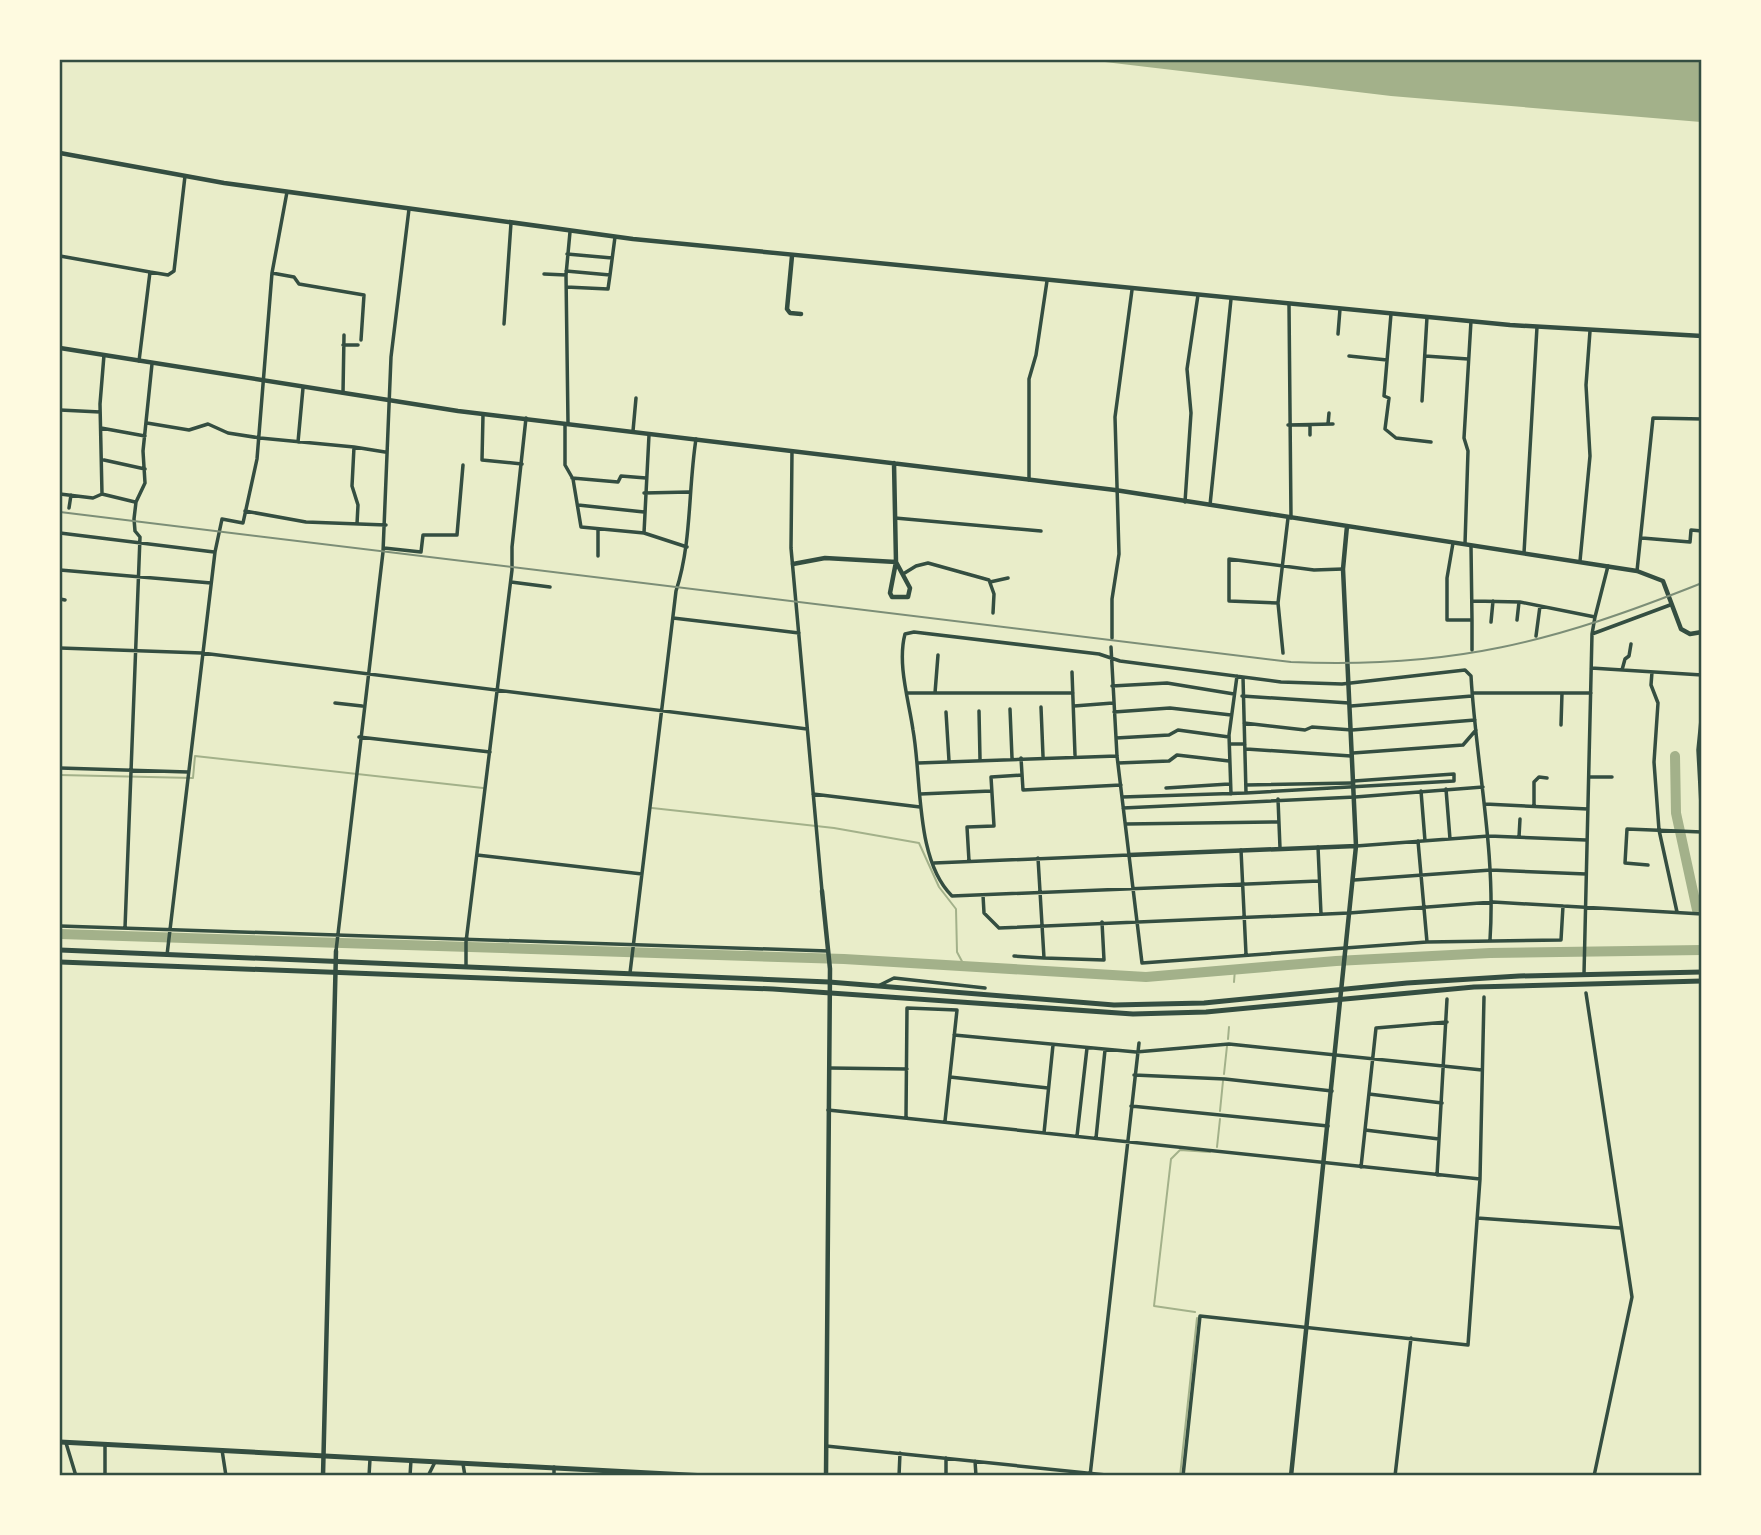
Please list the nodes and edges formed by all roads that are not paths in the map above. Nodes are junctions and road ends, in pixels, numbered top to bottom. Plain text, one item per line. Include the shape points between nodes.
1 (60, 153) edge
2 (185, 176) junction
3 (286, 192) junction
4 (409, 209) junction
5 (511, 223) junction
6 (570, 232) junction
7 (615, 237) junction
8 (567, 254) junction
9 (60, 256) edge
10 (792, 256) junction
11 (612, 258) junction
12 (150, 272) junction
13 (272, 273) junction
14 (566, 273) junction
15 (544, 274) dead end
16 (610, 275) junction
17 (1047, 281) junction
18 (566, 287) junction
19 (1132, 290) junction
20 (1198, 295) junction
21 (1231, 299) junction
22 (1289, 304) junction
23 (1340, 309) junction
24 (1392, 313) junction
25 (801, 314) dead end
26 (1427, 317) junction
27 (1471, 321) junction
28 (504, 324) dead end
29 (1537, 327) junction
30 (1590, 331) junction
31 (1338, 334) dead end
32 (344, 335) dead end
33 (1702, 336) edge
34 (343, 345) junction
35 (60, 348) edge
36 (104, 355) junction
37 (1349, 356) dead end
38 (1425, 356) junction
39 (1468, 359) junction
40 (1387, 360) junction
41 (139, 361) junction
42 (152, 364) junction
43 (265, 382) junction
44 (303, 387) junction
45 (343, 393) junction
46 (636, 398) dead end
47 (388, 400) junction
48 (1422, 401) dead end
49 (60, 410) edge
50 (100, 412) junction
51 (1329, 413) dead end
52 (483, 414) junction
53 (526, 418) junction
54 (1702, 419) edge
55 (147, 423) junction
56 (566, 423) junction
57 (1289, 425) junction
58 (1310, 425) junction
59 (101, 428) junction
60 (633, 431) junction
61 (649, 433) junction
62 (1310, 435) dead end
63 (145, 436) junction
64 (260, 438) junction
65 (695, 439) junction
66 (298, 442) junction
67 (1431, 442) dead end
68 (354, 447) junction
69 (792, 451) junction
70 (385, 452) junction
71 (104, 460) junction
72 (522, 464) junction
73 (894, 464) junction
74 (463, 465) dead end
75 (145, 469) junction
76 (572, 478) junction
77 (646, 478) junction
78 (1029, 480) junction
79 (1115, 490) junction
80 (688, 492) junction
81 (60, 494) edge
82 (102, 494) junction
83 (644, 494) junction
84 (71, 495) junction
85 (136, 502) junction
86 (1185, 502) junction
87 (578, 505) junction
88 (1210, 505) junction
89 (69, 508) dead end
90 (245, 511) junction
91 (644, 512) junction
92 (895, 518) junction
93 (1290, 518) junction
94 (357, 524) junction
95 (386, 525) junction
96 (1347, 526) junction
97 (598, 530) junction
98 (1041, 531) dead end
99 (1702, 531) edge
100 (60, 533) edge
101 (644, 533) junction
102 (1642, 538) junction
103 (139, 542) junction
104 (1453, 543) junction
105 (1468, 545) junction
106 (687, 547) junction
107 (383, 548) junction
108 (215, 552) junction
109 (1524, 553) junction
110 (598, 556) dead end
111 (1580, 561) junction
112 (896, 562) junction
113 (793, 564) junction
114 (1284, 564) junction
115 (1608, 566) junction
116 (1343, 569) junction
117 (60, 570) edge
118 (1637, 571) junction
119 (901, 575) junction
120 (138, 577) junction
121 (1008, 578) dead end
122 (510, 582) junction
123 (990, 582) junction
124 (211, 583) junction
125 (550, 587) dead end
126 (60, 599) edge
127 (65, 600) dead end
128 (1473, 601) junction
129 (1493, 601) junction
130 (1519, 602) junction
131 (1278, 603) junction
132 (1670, 605) junction
133 (1540, 606) junction
134 (993, 613) dead end
135 (1595, 617) junction
136 (673, 618) junction
137 (1472, 620) junction
138 (1517, 620) dead end
139 (1491, 622) dead end
140 (1702, 632) edge
141 (799, 633) junction
142 (1592, 634) junction
143 (1536, 636) dead end
144 (1112, 638) dead end
145 (1631, 644) dead end
146 (1111, 647) dead end
147 (60, 648) edge
148 (1472, 650) dead end
149 (134, 651) junction
150 (202, 653) junction
151 (1283, 653) dead end
152 (938, 655) dead end
153 (1112, 658) junction
154 (1591, 668) junction
155 (1622, 670) junction
156 (366, 672) junction
157 (1072, 672) dead end
158 (1652, 672) junction
159 (1702, 675) edge
160 (1237, 676) junction
161 (1243, 677) junction
162 (1350, 683) junction
163 (1112, 685) junction
164 (498, 688) junction
165 (906, 693) junction
166 (935, 693) junction
167 (1073, 693) junction
168 (1562, 693) junction
169 (1591, 693) junction
170 (1234, 694) junction
171 (1472, 695) junction
172 (1242, 696) junction
173 (335, 703) dead end
174 (1113, 703) junction
175 (1351, 705) junction
176 (362, 706) junction
177 (1073, 706) junction
178 (1041, 707) dead end
179 (662, 709) junction
180 (1010, 709) dead end
181 (1702, 710) edge
182 (979, 711) dead end
183 (946, 712) dead end
184 (1114, 712) junction
185 (1231, 715) junction
186 (1475, 720) junction
187 (1244, 723) junction
188 (1560, 725) dead end
189 (807, 729) junction
190 (1352, 730) junction
191 (1476, 730) junction
192 (359, 737) junction
193 (1229, 737) junction
194 (1116, 738) junction
195 (1229, 744) junction
196 (1245, 747) junction
197 (490, 752) junction
198 (1353, 754) junction
199 (1076, 755) junction
200 (1043, 756) junction
201 (1117, 756) junction
202 (1012, 758) junction
203 (1021, 758) junction
204 (980, 760) junction
205 (949, 761) junction
206 (1229, 761) junction
207 (918, 763) junction
208 (1118, 763) junction
209 (60, 768) edge
210 (131, 770) junction
211 (1700, 770) edge
212 (188, 772) junction
213 (1022, 775) junction
214 (1612, 776) dead end
215 (1588, 777) junction
216 (1547, 778) dead end
217 (1229, 784) junction
218 (1354, 784) junction
219 (1121, 785) junction
220 (1246, 785) junction
221 (1483, 787) junction
222 (1166, 788) dead end
223 (1446, 789) junction
224 (992, 791) junction
225 (1421, 791) junction
226 (1246, 793) junction
227 (813, 794) junction
228 (920, 794) junction
229 (1231, 794) junction
230 (1173, 795) junction
231 (1122, 797) junction
232 (1354, 797) junction
233 (1278, 799) junction
234 (1175, 804) junction
235 (1485, 804) junction
236 (1534, 806) junction
237 (920, 807) junction
238 (1123, 808) junction
239 (1588, 809) junction
240 (1701, 817) edge
241 (1520, 819) dead end
242 (1279, 822) junction
243 (1702, 823) edge
244 (1125, 824) junction
245 (1659, 830) junction
246 (1702, 832) edge
247 (1489, 836) junction
248 (1519, 837) junction
249 (1450, 839) junction
250 (1587, 840) junction
251 (1418, 841) junction
252 (1425, 841) junction
253 (1356, 846) junction
254 (1318, 847) junction
255 (1280, 848) junction
256 (1241, 850) junction
257 (477, 855) junction
258 (1129, 855) junction
259 (1038, 858) junction
260 (969, 861) junction
261 (934, 863) junction
262 (1648, 865) dead end
263 (1491, 870) junction
264 (642, 874) junction
265 (1422, 874) junction
266 (1586, 874) junction
267 (1354, 880) junction
268 (1319, 881) junction
269 (1243, 884) junction
270 (1134, 887) junction
271 (822, 891) joint
272 (1041, 892) junction
273 (983, 894) junction
274 (1493, 902) junction
275 (1563, 906) junction
276 (1424, 907) junction
277 (1584, 907) junction
278 (1677, 912) junction
279 (1349, 913) junction
280 (1321, 914) junction
281 (1702, 914) edge
282 (1245, 917) junction
283 (1138, 921) junction
284 (1102, 922) junction
285 (1043, 925) junction
286 (60, 926) edge
287 (125, 928) junction
288 (168, 931) junction
289 (336, 936) junction
290 (1490, 940) junction
291 (466, 941) junction
292 (1427, 942) junction
293 (632, 946) junction
294 (1346, 947) junction
295 (60, 950) edge
296 (336, 951) joint
297 (828, 952) junction
298 (167, 954) junction
299 (1246, 954) junction
300 (1014, 956) dead end
301 (1044, 958) junction
302 (335, 960) junction
303 (60, 962) edge
304 (466, 965) junction
305 (1702, 972) edge
306 (335, 973) junction
307 (630, 973) junction
308 (1584, 974) junction
309 (1702, 981) edge
310 (830, 982) junction
311 (880, 985) junction
312 (985, 988) dead end
313 (1343, 989) junction
314 (830, 992) junction
315 (1586, 993) dead end
316 (1484, 997) dead end
317 (1341, 999) junction
318 (1447, 999) dead end
319 (1447, 1022) junction
320 (954, 1035) junction
321 (1139, 1043) dead end
322 (1053, 1045) junction
323 (1087, 1048) junction
324 (1105, 1050) junction
325 (1136, 1052) junction
326 (1336, 1054) junction
327 (1373, 1058) junction
328 (1444, 1066) junction
329 (829, 1068) junction
330 (906, 1069) junction
331 (1482, 1070) junction
332 (1134, 1075) junction
333 (950, 1077) junction
334 (1048, 1088) junction
335 (1332, 1091) junction
336 (1369, 1094) junction
337 (1442, 1103) junction
338 (1131, 1105) junction
339 (828, 1110) junction
340 (906, 1117) junction
341 (945, 1122) junction
342 (1328, 1126) junction
343 (1365, 1130) junction
344 (1044, 1133) junction
345 (1077, 1136) junction
346 (1096, 1138) junction
347 (1439, 1139) junction
348 (1127, 1140) junction
349 (1324, 1162) junction
350 (1361, 1167) junction
351 (1437, 1175) junction
352 (1480, 1179) junction
353 (1477, 1218) junction
354 (1620, 1228) junction
355 (1307, 1328) junction
356 (1411, 1338) junction
357 (63, 1442) edge
358 (105, 1445) junction
359 (826, 1446) junction
360 (222, 1449) junction
361 (900, 1453) junction
362 (324, 1454) junction
363 (370, 1457) junction
364 (946, 1458) junction
365 (411, 1460) junction
366 (436, 1461) junction
367 (975, 1461) junction
368 (463, 1462) junction
369 (554, 1467) junction
370 (605, 1473) edge
371 (1090, 1474) edge
372 (76, 1475) edge
373 (105, 1475) edge
374 (226, 1475) edge
375 (323, 1475) edge
376 (369, 1475) edge
377 (410, 1475) edge
378 (429, 1475) edge
379 (465, 1475) edge
380 (554, 1475) edge
381 (675, 1475) edge
382 (706, 1475) edge
383 (826, 1475) edge
384 (900, 1475) edge
385 (946, 1475) edge
386 (976, 1475) edge
387 (1116, 1475) edge
388 (1184, 1475) edge
389 (1291, 1475) edge
390 (1395, 1475) edge
391 (1594, 1475) edge

1 - 2 street
2 - 3 street
2 - 12 street via 174,271 168,275
3 - 4 street
3 - 13 street
4 - 5 street
4 - 47 street
5 - 6 street
5 - 28 street
6 - 7 street
6 - 8 street
7 - 10 street
7 - 11 street
8 - 11 street
8 - 14 street
9 - 12 street
10 - 17 street
10 - 25 street via 787,309
11 - 16 street
12 - 41 street
13 - 34 street via 294,277 299,284 364,295 359,342
13 - 43 street
14 - 15 street
14 - 16 street
14 - 18 street
16 - 18 street via 608,289
17 - 19 street
17 - 78 street via 1029,379
18 - 56 street
19 - 20 street
19 - 79 street via 1115,417
20 - 21 street
20 - 86 street via 1187,369 1191,413
21 - 22 street
21 - 88 street
22 - 23 street
22 - 57 street
23 - 24 street
23 - 31 street
24 - 26 street
24 - 40 street
26 - 27 street
26 - 38 street
27 - 29 street
27 - 39 street
29 - 30 street
29 - 109 street
30 - 33 street
30 - 111 street via 1586,385 1590,456
32 - 34 street
34 - 45 street
35 - 36 street
36 - 41 street
36 - 50 street
37 - 40 street
38 - 39 street
38 - 48 street
39 - 105 street via 1464,438 1468,451
40 - 67 street via 1385,429 1396,438
41 - 42 street
42 - 43 street
42 - 55 street
43 - 44 street
43 - 64 street
44 - 45 street
44 - 66 street
45 - 47 street
46 - 60 street
47 - 52 street
47 - 70 street
49 - 50 street
50 - 59 street
51 - 58 street via 1331,424
52 - 53 street
52 - 72 street via 482,460
53 - 56 street
53 - 72 street
54 - 102 street via 1653,418
55 - 63 street
55 - 64 street via 189,430 208,424 224,432
56 - 60 street
56 - 76 street via 565,465
57 - 58 street
57 - 93 street
58 - 62 street
59 - 63 street
59 - 71 street
60 - 61 street
61 - 65 street
61 - 77 street
63 - 75 street
64 - 66 street
64 - 90 street
65 - 69 street
65 - 80 street
66 - 68 street
68 - 70 street
68 - 94 street via 352,486
69 - 73 street
69 - 113 street
70 - 95 street
71 - 75 street
71 - 82 street
72 - 122 street
73 - 78 street
73 - 92 street
74 - 107 street via 457,535 423,536 421,552
75 - 85 street via 145,483
76 - 77 street via 618,482 621,476
76 - 87 street
77 - 83 street
78 - 79 street
79 - 86 street
79 - 144 street via 1119,554
80 - 83 street
80 - 106 street
81 - 84 street
82 - 84 street via 93,498
82 - 85 street
83 - 91 street
84 - 89 street
85 - 103 street via 134,524
86 - 88 street
87 - 91 street
87 - 97 street via 581,527
88 - 93 street
90 - 94 street via 306,522
90 - 108 street via 243,523 222,519
91 - 101 street
92 - 98 street
92 - 112 street
93 - 96 street
93 - 114 street
94 - 95 street
95 - 107 street
96 - 104 street
96 - 116 street
97 - 101 street
97 - 110 street
99 - 102 street via 1691,530 1690,542
100 - 103 street
101 - 106 street
102 - 118 street
103 - 108 street
103 - 120 street
104 - 105 street
104 - 137 street via 1447,620
105 - 109 street
105 - 128 street
106 - 136 street
107 - 156 street
108 - 124 street
109 - 111 street
111 - 115 street
112 - 113 street via 825,558
112 - 119 street
112 - 119 street via 890,590 892,597 902,599 910,588
113 - 141 street
114 - 116 street
114 - 131 street
114 - 131 street via 1229,559 1229,601
115 - 118 street
115 - 135 street
116 - 162 street
117 - 120 street
118 - 132 street via 1660,577
119 - 123 street via 928,564
120 - 124 street
120 - 149 street
121 - 123 street
122 - 125 street
122 - 164 street
123 - 134 street
124 - 150 street
126 - 127 street
128 - 129 street
128 - 137 street
129 - 130 street
129 - 139 street
130 - 133 street
130 - 138 street
131 - 151 street
132 - 140 street via 1681,629 1690,634
132 - 142 street
133 - 135 street
133 - 143 street
135 - 142 street
136 - 141 street
136 - 179 street
137 - 148 street
141 - 189 street
142 - 154 street
145 - 155 street
146 - 153 street
147 - 149 street
149 - 150 street
149 - 210 street
150 - 156 street
150 - 212 street
152 - 166 street
153 - 160 street
153 - 163 street
153 - 165 street via 910,631 904,638
154 - 155 street
154 - 169 street
155 - 158 street
156 - 164 street
156 - 176 street
157 - 167 street
158 - 159 street
158 - 245 street via 1651,685 1658,702 1654,755
160 - 161 street
160 - 170 street
161 - 162 street
161 - 172 street
162 - 171 street via 1465,670 1471,676
162 - 175 street
163 - 170 street via 1167,683
163 - 174 street
164 - 179 street
164 - 197 street
165 - 166 street
165 - 207 street
166 - 167 street
167 - 177 street
168 - 169 street
168 - 171 street
168 - 188 street
169 - 215 street
170 - 185 street
171 - 175 street
171 - 186 street
172 - 175 street
172 - 187 street
173 - 176 street
174 - 177 street
174 - 184 street
175 - 190 street
176 - 192 street
177 - 199 street
178 - 200 street
179 - 189 street
179 - 264 street
180 - 202 street
181 - 211 street
182 - 204 street
183 - 205 street
184 - 185 street via 1170,708
184 - 194 street
185 - 193 street
186 - 190 street
186 - 191 street
187 - 190 street
187 - 196 street
189 - 227 street
190 - 198 street
191 - 198 street via 1463,745
191 - 221 street
192 - 197 street
192 - 289 street
193 - 194 street via 1178,730 1169,735
193 - 195 street
194 - 201 street
195 - 196 street
195 - 206 street
196 - 198 street
196 - 220 street
197 - 257 street
198 - 218 street
199 - 200 street
199 - 201 street
200 - 203 street
201 - 208 street
202 - 203 street
202 - 204 street
203 - 213 street
204 - 205 street
205 - 207 street
206 - 208 street via 1177,755 1169,761
206 - 217 street
207 - 228 street
208 - 219 street
209 - 210 street
210 - 212 street
210 - 287 street
211 - 240 street
212 - 288 street
213 - 219 street via 1023,790
213 - 224 street via 991,777
214 - 215 street
215 - 239 street
216 - 236 street via 1534,782
217 - 222 street
217 - 229 street
218 - 218 street via 1454,781 1454,774
218 - 220 street
218 - 226 street
218 - 232 street
219 - 231 street
220 - 226 street
221 - 223 street
221 - 235 street
223 - 225 street
223 - 249 street
224 - 228 street
224 - 260 street via 994,826 967,827
225 - 232 street
225 - 252 street
226 - 229 street
227 - 237 street
227 - 271 street
228 - 237 street
229 - 230 street
230 - 231 street
230 - 234 street
231 - 238 street
232 - 233 street
232 - 253 street
233 - 234 street
233 - 242 street
234 - 238 street
235 - 236 street
235 - 247 street
236 - 239 street
237 - 261 street
238 - 244 street
239 - 250 street
240 - 243 street
241 - 248 street
242 - 244 street
242 - 255 street
244 - 258 street
245 - 246 street
245 - 262 street via 1627,829 1625,863
245 - 278 street
247 - 248 street
247 - 249 street
247 - 263 street
248 - 250 street
249 - 252 street
250 - 266 street
251 - 252 street
251 - 253 street
251 - 265 street
253 - 254 street
253 - 267 street
254 - 255 street
254 - 268 street
255 - 256 street
256 - 258 street
256 - 269 street
257 - 264 street
257 - 291 street
258 - 259 street
258 - 270 street
259 - 260 street
259 - 272 street
260 - 261 street
261 - 273 street via 943,888 952,896
263 - 265 street
263 - 266 street
263 - 274 street
264 - 293 street
265 - 267 street
265 - 276 street
266 - 277 street
267 - 279 street
268 - 269 street
268 - 280 street
269 - 270 street
269 - 282 street
270 - 272 street
270 - 283 street
271 - 297 street
272 - 273 street
272 - 285 street
273 - 285 street via 984,913 999,929
274 - 275 street
274 - 276 street
274 - 290 street
275 - 277 street
275 - 290 street via 1561,940
276 - 279 street
276 - 292 street
277 - 278 street
277 - 308 street
278 - 281 street
279 - 280 street
279 - 294 street
280 - 282 street
282 - 283 street
282 - 299 street
283 - 284 street
283 - 299 street via 1142,963
284 - 285 street
284 - 301 street via 1104,960
285 - 301 street
286 - 287 street
287 - 288 street
288 - 289 street
288 - 298 street
289 - 291 street
289 - 296 street
290 - 292 street
291 - 293 street
291 - 304 street
292 - 294 street
293 - 297 street
293 - 307 street
294 - 299 street
294 - 313 street
295 - 298 main road
296 - 302 street
297 - 310 street
298 - 302 main road
300 - 301 street
302 - 304 main road
302 - 306 street
303 - 306 main road
304 - 307 main road
305 - 308 main road
306 - 314 main road
306 - 362 street
307 - 310 main road
308 - 313 main road
309 - 317 main road via 1520,984
310 - 311 main road
310 - 314 street
311 - 312 street via 894,978
311 - 313 main road via 1157,1006
313 - 317 street
314 - 317 main road via 1133,1014
314 - 329 street
315 - 354 street
316 - 331 street
317 - 326 street
318 - 319 street
319 - 327 street via 1376,1028
319 - 328 street
320 - 322 street
320 - 330 street via 957,1010 907,1008
320 - 333 street
321 - 325 street
322 - 323 street
322 - 334 street
323 - 324 street
323 - 345 street
324 - 325 street
324 - 346 street
325 - 326 street via 1229,1044
325 - 332 street
326 - 327 street
326 - 335 street
327 - 328 street
327 - 336 street
328 - 331 street
328 - 337 street
329 - 330 street
329 - 339 street
330 - 340 street
331 - 352 street
332 - 335 street
332 - 338 street
333 - 334 street
333 - 341 street
334 - 344 street
335 - 342 street
336 - 337 street
336 - 343 street
337 - 347 street
338 - 342 street
338 - 348 street
339 - 340 street
339 - 359 street
340 - 341 street
341 - 344 street
342 - 349 street
343 - 347 street
343 - 350 street
344 - 345 street
345 - 346 street
346 - 348 street
347 - 351 street
348 - 349 street
348 - 371 street
349 - 350 street
349 - 355 street
350 - 351 street
351 - 352 street
352 - 353 street
353 - 354 street
353 - 356 street via 1468,1345
354 - 391 street via 1632,1297
355 - 356 street
355 - 388 street via 1200,1316
355 - 389 street
356 - 390 street
357 - 358 main road
357 - 372 street
358 - 360 main road
358 - 373 street
359 - 361 street
359 - 383 street
360 - 362 main road
360 - 374 street
361 - 364 street
361 - 384 street
362 - 363 main road
362 - 375 street
363 - 365 main road
363 - 376 street
364 - 367 street
364 - 385 street
365 - 366 main road
365 - 377 street
366 - 368 main road
366 - 378 street
367 - 371 street
367 - 386 street
368 - 369 main road
368 - 379 street
369 - 370 main road
369 - 380 street
370 - 381 main road
371 - 387 street
381 - 382 main road

